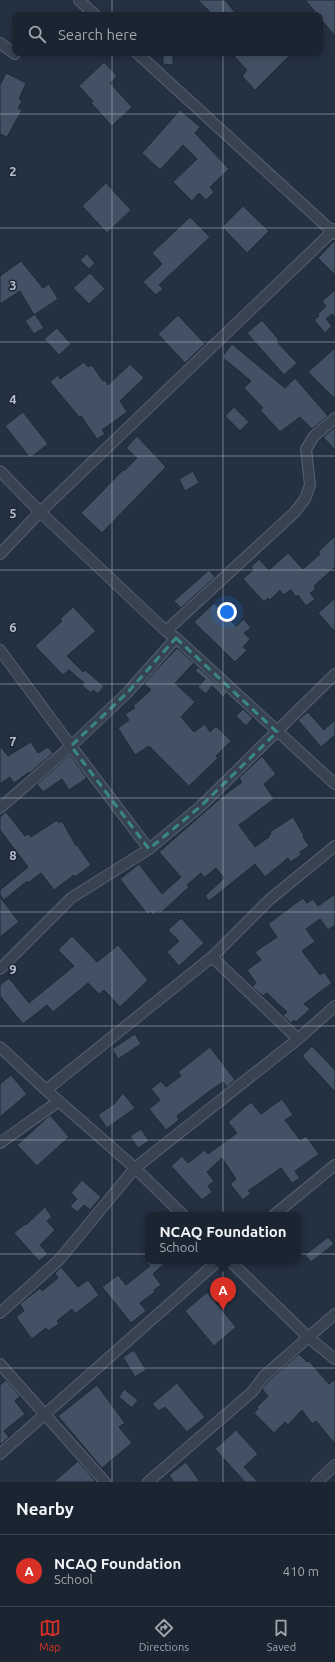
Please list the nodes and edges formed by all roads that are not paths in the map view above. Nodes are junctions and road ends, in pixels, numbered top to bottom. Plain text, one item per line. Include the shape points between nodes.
1 (79, 0) edge
2 (92, 12) edge
3 (0, 43) edge
4 (12, 52) edge
5 (140, 56) edge
6 (334, 232) edge
7 (335, 418) edge
8 (0, 471) edge
9 (40, 512) junction
10 (0, 554) edge
11 (166, 630) junction
12 (176, 638) junction
13 (0, 650) edge
14 (335, 674) edge
15 (277, 732) junction
16 (71, 746) junction
17 (335, 784) edge
18 (0, 808) edge
19 (335, 846) edge
20 (149, 850) junction
21 (212, 957) junction
22 (0, 969) edge
23 (335, 1006) edge
24 (298, 1039) junction
25 (0, 1047) edge
26 (46, 1090) junction
27 (59, 1101) junction
28 (0, 1143) edge
29 (335, 1165) edge
30 (135, 1168) junction
31 (180, 1212) edge
32 (278, 1212) edge
33 (215, 1264) edge
34 (233, 1264) edge
35 (0, 1313) edge
36 (335, 1314) edge
37 (308, 1337) junction
38 (335, 1359) edge
39 (0, 1364) edge
40 (43, 1414) junction
41 (0, 1454) edge
42 (335, 1465) edge
43 (105, 1482) edge
44 (148, 1482) edge
45 (317, 1482) edge

1 - 2 street
3 - 4 street
5 - 6 street
6 - 9 street
7 - 11 street via 314,436 306,449 310,485 305,499 295,512
8 - 9 street
9 - 10 street
9 - 11 street
11 - 12 street
12 - 15 street
12 - 16 street via 127,694
13 - 16 street
14 - 15 street
15 - 17 street
15 - 20 street via 201,806
16 - 18 street
16 - 20 street
19 - 21 street via 269,900
20 - 22 street via 70,898
21 - 24 street
21 - 26 street
23 - 24 street
24 - 30 street
25 - 26 street
26 - 27 street
27 - 28 street
27 - 30 street
29 - 32 street
30 - 31 street
30 - 35 street via 59,1260
33 - 40 street
34 - 37 street
36 - 37 street
37 - 38 street
37 - 44 street via 264,1376 252,1392
39 - 40 street
40 - 41 street
40 - 43 street
42 - 45 street

